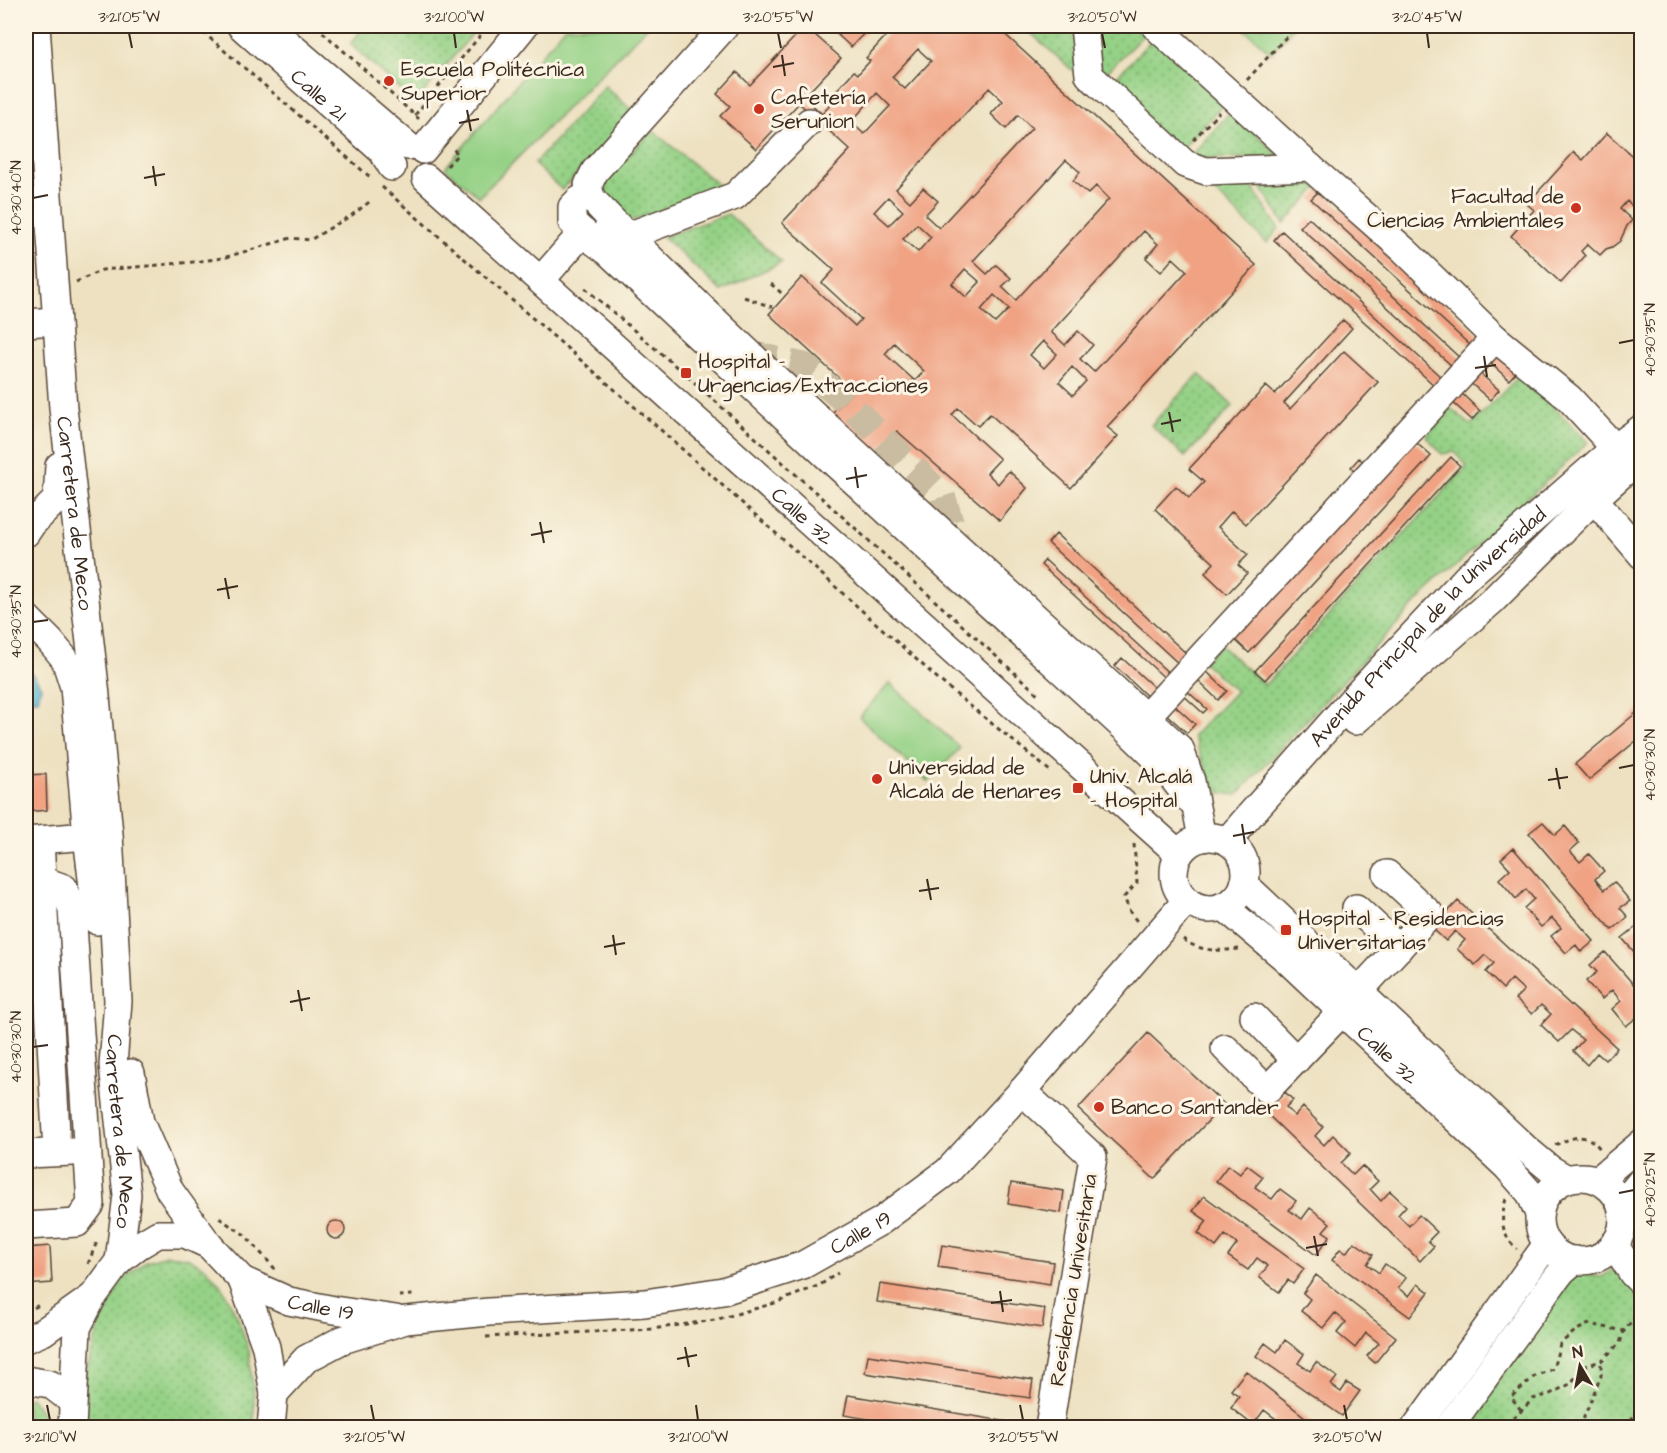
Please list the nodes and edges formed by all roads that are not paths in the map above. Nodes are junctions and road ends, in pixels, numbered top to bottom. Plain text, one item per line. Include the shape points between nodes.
1 (36, 26) edge
2 (241, 26) edge
3 (268, 26) edge
4 (524, 26) edge
5 (725, 26) edge
6 (1084, 26) edge
7 (1155, 26) edge
8 (809, 122) dead end
9 (399, 157) junction
10 (1310, 167) junction
11 (436, 173) junction
12 (609, 217) junction
13 (587, 236) junction
14 (541, 280) junction
15 (56, 321) junction
16 (26, 323) edge
17 (1495, 338) junction
18 (63, 408) junction
19 (1641, 428) edge
20 (1615, 448) junction
21 (1641, 456) edge
22 (1594, 499) junction
23 (26, 533) edge
24 (1641, 555) edge
25 (26, 617) edge
26 (1146, 717) junction
27 (1194, 807) junction
28 (87, 836) junction
29 (33, 841) edge
30 (1223, 844) junction
31 (1179, 854) junction
32 (1387, 874) dead end
33 (42, 880) junction
34 (1244, 884) junction
35 (1187, 900) junction
36 (1223, 906) junction
37 (1356, 908) dead end
38 (1399, 948) junction
39 (1358, 992) junction
40 (118, 1001) junction
41 (1341, 1012) junction
42 (1254, 1017) dead end
43 (1225, 1048) dead end
44 (1296, 1060) junction
45 (113, 1065) junction
46 (1022, 1091) junction
47 (1641, 1143) edge
48 (86, 1151) junction
49 (57, 1152) junction
50 (26, 1154) edge
51 (1567, 1179) junction
52 (1598, 1180) junction
53 (1641, 1180) edge
54 (1621, 1206) junction
55 (1539, 1214) junction
56 (26, 1226) edge
57 (1547, 1244) junction
58 (1614, 1244) junction
59 (209, 1245) junction
60 (1575, 1260) junction
61 (119, 1261) junction
62 (242, 1280) junction
63 (1641, 1283) edge
64 (92, 1298) junction
65 (403, 1302) junction
66 (26, 1339) edge
67 (26, 1380) edge
68 (274, 1394) junction
69 (72, 1401) junction
70 (72, 1428) edge
71 (271, 1428) edge
72 (1049, 1428) edge
73 (1415, 1428) edge
74 (1448, 1428) edge

1 - 15 street, Carretera de Meco
2 - 9 street, Calle 21
3 - 9 street, Calle 21
4 - 9 street
5 - 12 street via 595,171 588,185
6 - 10 street via 1089,75 1185,164 1206,171
7 - 10 street
8 - 12 street via 735,196
9 - 11 street via 430,163
9 - 11 street via 398,180 405,184 420,183
10 - 17 street
11 - 14 street, Calle 32
12 - 13 street via 610,228 603,236
12 - 13 street via 579,200 572,207 572,222
12 - 26 street via 845,443
13 - 14 street
13 - 27 street via 1130,733 1161,763
14 - 31 street, Calle 32
15 - 16 street
15 - 18 street, Carretera de Meco
17 - 20 street via 1569,398
17 - 26 street
18 - 23 street via 57,499
18 - 40 street, Carretera de Meco via 109,834
19 - 20 street, Avenida Principal de la Universidad
20 - 30 street, Avenida Principal de la Universidad via 1467,577
21 - 22 street, Avenida Principal de la Universidad
22 - 24 street
22 - 30 street, Avenida Principal de la Universidad via 1493,600 1363,712
25 - 28 street via 65,659 74,687
26 - 27 street via 1180,749 1191,781
27 - 30 street
28 - 29 street
28 - 45 street
29 - 33 street
30 - 31 street via 1193,841
30 - 34 street via 1245,863
31 - 35 street via 1175,883
32 - 38 street via 1430,914
33 - 48 street via 64,888 72,909
33 - 49 street
34 - 36 street via 1240,893
34 - 39 street, Calle 32
35 - 36 street via 1204,908
35 - 46 street, Calle 19
36 - 41 street, Calle 32
37 - 38 street
38 - 39 street
39 - 51 street, Calle 32 via 1525,1148
40 - 45 street, Carretera de Meco
40 - 59 street, Carretera de Meco via 140,1122 171,1191
41 - 44 street
41 - 55 street, Calle 32 via 1507,1167 1530,1193
42 - 44 street
43 - 44 street via 1267,1090
45 - 61 street, Carretera de Meco via 128,1195
46 - 65 street, Calle 19 via 948,1171 881,1221 803,1265 723,1291 645,1303 489,1312
46 - 72 street, Residencia Univesitaria via 1093,1157
47 - 52 street
48 - 49 street
48 - 56 street via 91,1204 77,1223
49 - 50 street
51 - 52 street
51 - 55 street via 1548,1192
52 - 54 street
53 - 54 street
54 - 58 street via 1622,1226
55 - 57 street
57 - 60 street
57 - 73 street
58 - 60 street via 1596,1258
58 - 63 street
59 - 61 street via 185,1234 158,1234
59 - 62 street, Carretera de Meco
60 - 74 street via 1552,1284
61 - 64 street
62 - 65 street, Calle 19 via 289,1301 334,1310
62 - 68 street via 266,1347
64 - 66 street
64 - 69 street via 77,1328
65 - 68 street, Calle 19 via 306,1359
67 - 69 street via 50,1384
68 - 71 street
69 - 70 street

